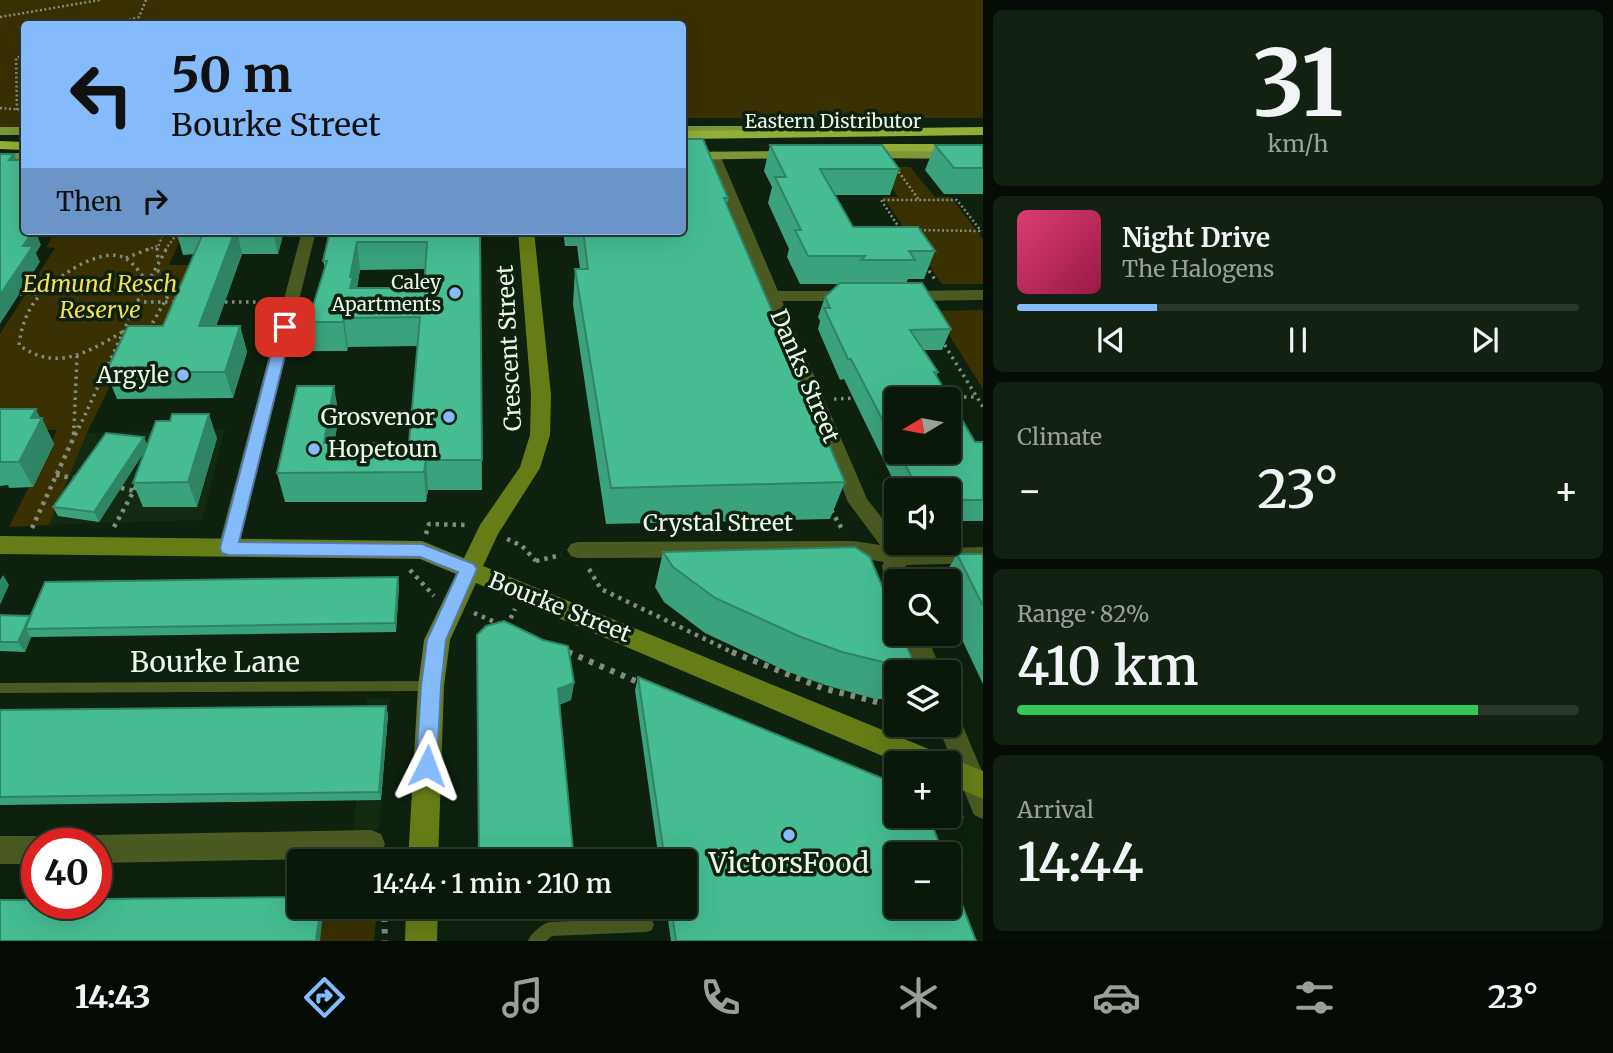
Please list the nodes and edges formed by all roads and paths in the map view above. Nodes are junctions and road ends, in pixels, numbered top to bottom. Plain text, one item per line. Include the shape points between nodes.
1 (100, 0) edge
2 (146, 0) edge
3 (0, 17) edge
4 (126, 21) edge
5 (21, 56) edge
6 (0, 108) edge
7 (17, 110) junction
8 (21, 110) edge
9 (0, 131) edge
10 (21, 131) edge
11 (983, 131) edge
12 (686, 133) edge
13 (0, 138) edge
14 (21, 138) edge
15 (983, 139) edge
16 (686, 141) edge
17 (0, 145) edge
18 (21, 146) edge
19 (983, 148) edge
20 (686, 149) edge
21 (846, 151) joint
22 (805, 152) joint
23 (714, 155) junction
24 (983, 155) edge
25 (686, 156) edge
26 (0, 157) edge
27 (21, 157) edge
28 (891, 162) edge
29 (919, 200) junction
30 (901, 230) junction
31 (162, 235) edge
32 (176, 235) edge
33 (308, 235) edge
34 (526, 235) edge
35 (908, 240) edge
36 (157, 246) junction
37 (125, 258) junction
38 (158, 260) junction
39 (923, 261) edge
40 (154, 269) junction
41 (147, 282) junction
42 (941, 287) dead end
43 (41, 294) junction
44 (0, 295) edge
45 (983, 295) edge
46 (772, 296) junction
47 (863, 296) edge
48 (889, 296) edge
49 (915, 296) junction
50 (137, 302) junction
51 (179, 302) edge
52 (225, 302) dead end
53 (252, 302) dead end
54 (166, 303) junction
55 (123, 331) junction
56 (146, 331) edge
57 (128, 340) edge
58 (117, 345) junction
59 (77, 356) junction
60 (961, 397) edge
61 (977, 397) junction
62 (868, 398) edge
63 (827, 399) dead end
64 (983, 407) edge
65 (74, 440) junction
66 (56, 475) junction
67 (83, 480) edge
68 (140, 481) edge
69 (121, 488) edge
70 (135, 491) junction
71 (826, 498) edge
72 (120, 517) dead end
73 (429, 524) dead end
74 (474, 525) dead end
75 (845, 532) dead end
76 (29, 533) dead end
77 (0, 545) edge
78 (523, 546) dead end
79 (228, 548) junction
80 (578, 550) joint
81 (983, 555) edge
82 (901, 556) junction
83 (536, 561) dead end
84 (407, 568) dead end
85 (468, 569) junction
86 (893, 569) edge
87 (428, 593) dead end
88 (506, 627) edge
89 (519, 632) edge
90 (556, 648) edge
91 (645, 685) edge
92 (431, 686) junction
93 (0, 688) edge
94 (884, 705) edge
95 (954, 737) edge
96 (903, 751) edge
97 (972, 785) edge
98 (371, 844) dead end
99 (112, 849) edge
100 (424, 849) edge
101 (0, 850) edge
102 (21, 850) edge
103 (385, 919) edge
104 (422, 919) edge
105 (647, 925) dead end
106 (386, 941) edge
107 (421, 941) edge
108 (536, 941) edge

1 - 3 path
2 - 4 path via 139,17
5 - 7 path via 16,58
6 - 7 path
7 - 8 path
9 - 10 main road
11 - 12 highway
13 - 14 highway
15 - 16 highway, Eastern Distributor
17 - 18 highway
19 - 21 highway, Eastern Distributor
20 - 22 highway, Eastern Distributor
21 - 24 main road
22 - 23 main road
23 - 25 main road
23 - 46 street, Danks Street
26 - 27 main road
28 - 29 path
29 - 30 path via 881,200
29 - 30 path via 957,200 981,230
30 - 35 path
31 - 36 path
32 - 38 path
33 - 79 street
34 - 85 main road, Crescent Street via 541,395 540,435 525,476
36 - 37 path
36 - 38 path
37 - 41 path
37 - 43 path via 115,255 77,266
38 - 40 path
39 - 42 path
40 - 41 path
40 - 54 path via 169,276 172,289
41 - 50 path
43 - 44 path
43 - 59 path via 20,328 19,345 28,354 49,360
45 - 49 street
46 - 47 street
46 - 82 street, Danks Street via 858,502
48 - 49 street
49 - 61 path
50 - 54 path
50 - 55 path
51 - 54 path
52 - 53 path
54 - 56 path
55 - 58 path
55 - 59 path
57 - 58 path
58 - 65 path
59 - 65 path
60 - 61 path
61 - 64 path
62 - 63 path
65 - 66 path
66 - 67 path
66 - 76 path
68 - 70 path
69 - 70 path
70 - 72 path
71 - 75 path
73 - 74 path
77 - 79 main road, Bourke Street
78 - 83 path
79 - 85 main road, Bourke Street via 422,550
80 - 82 street, Crystal Street via 853,549
80 - 94 path via 601,589 789,676
81 - 82 street, Crystal Street
82 - 86 street
84 - 87 path
85 - 92 main road, Crescent Street via 437,640
85 - 96 main road, Bourke Street
88 - 89 path
90 - 91 path
92 - 93 lane, Bourke Lane
92 - 100 main road, Crescent Street
95 - 97 street
98 - 99 street
101 - 102 street
103 - 106 path
104 - 107 main road
105 - 108 lane via 549,929

